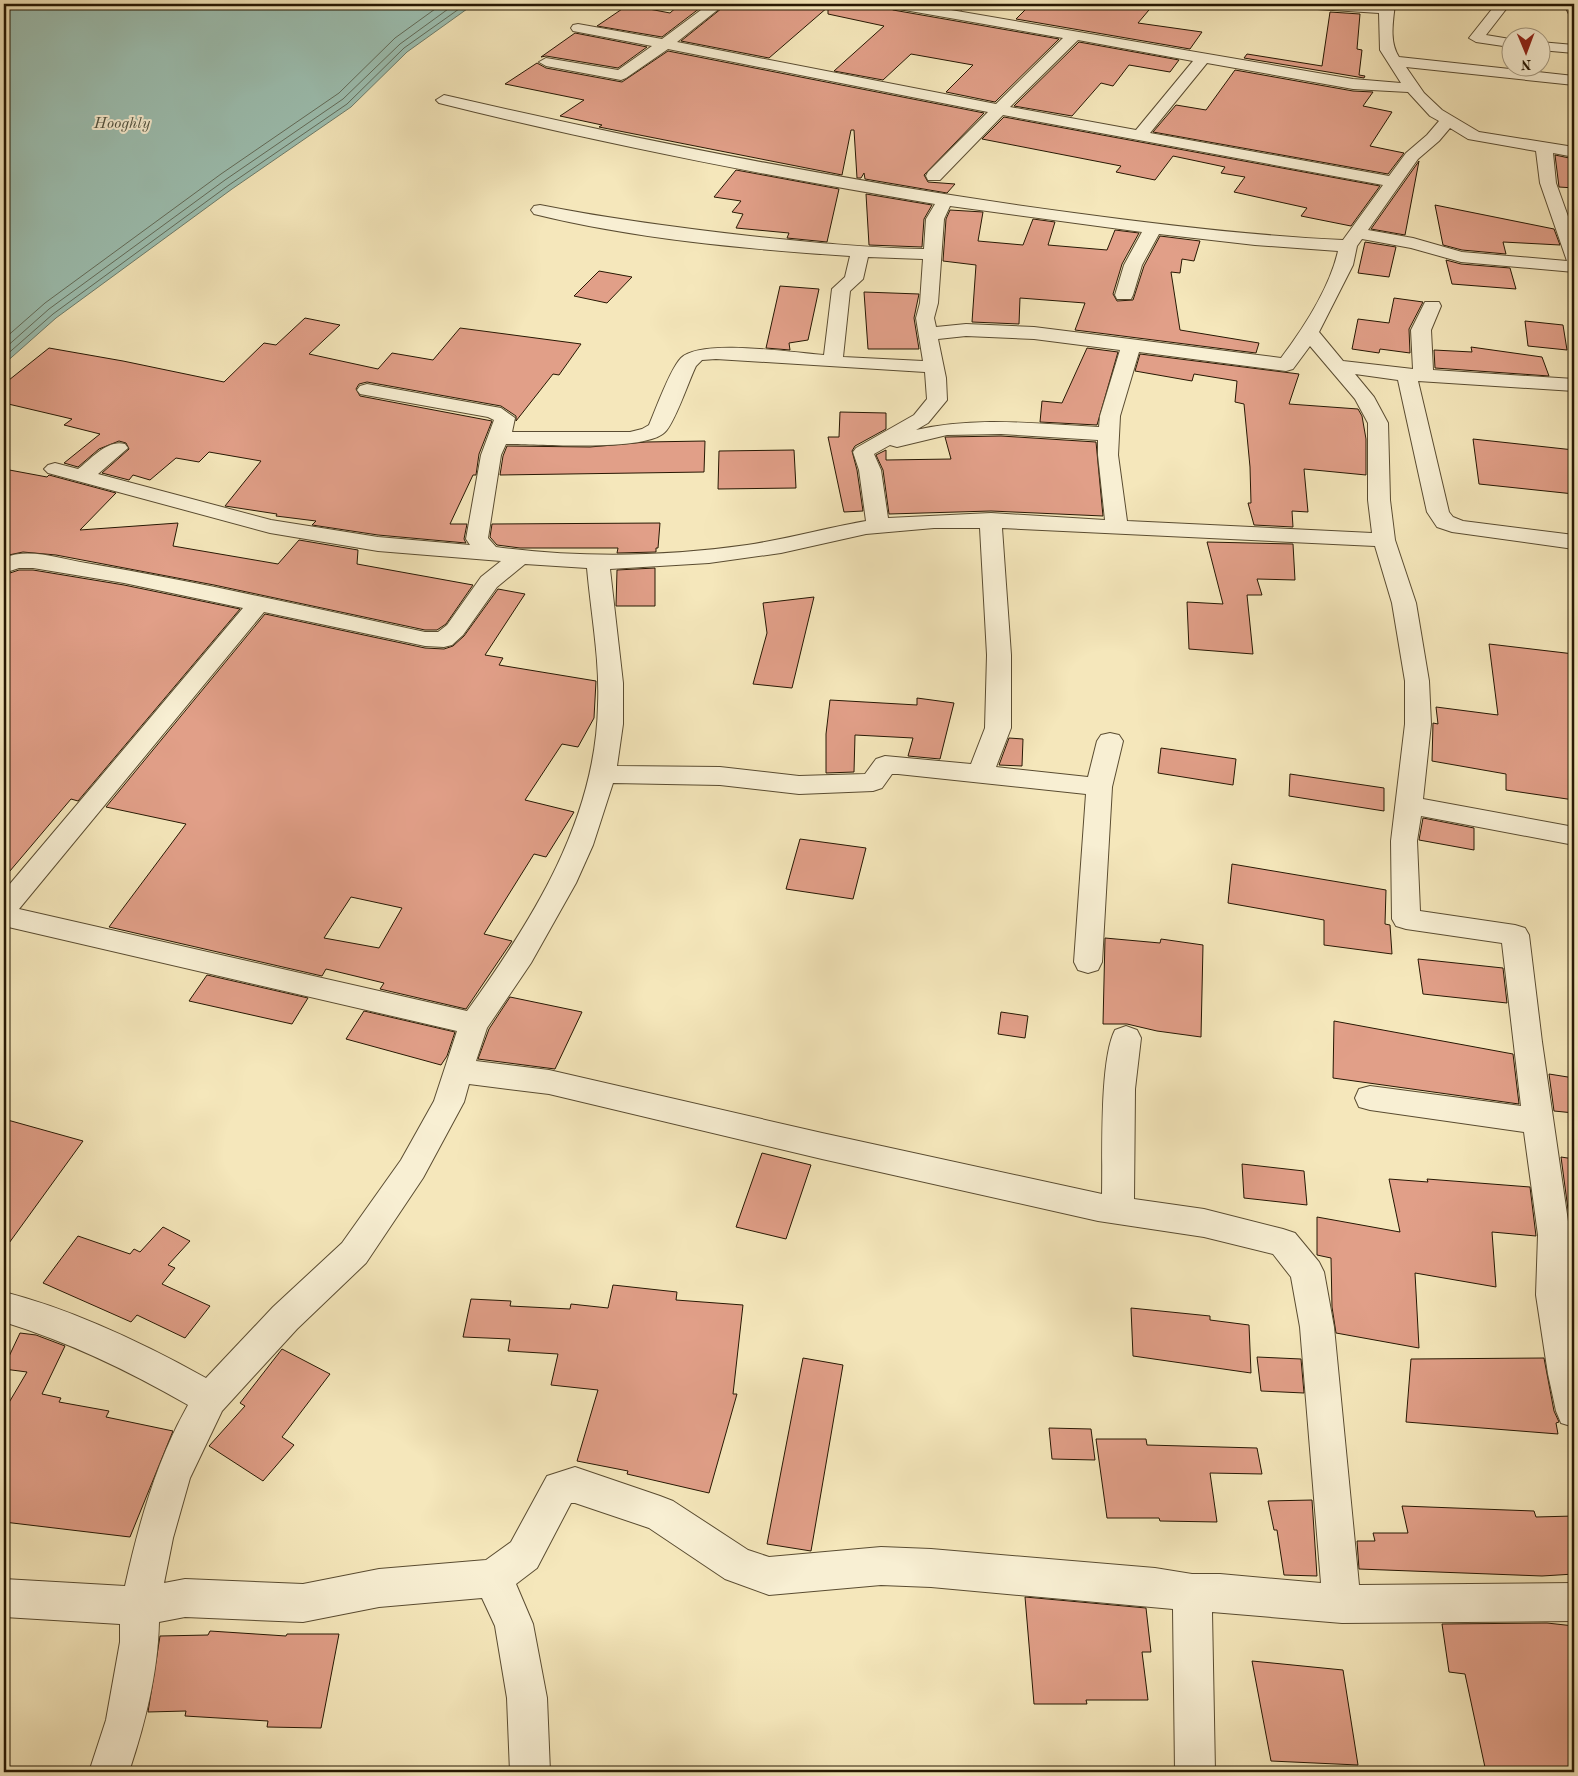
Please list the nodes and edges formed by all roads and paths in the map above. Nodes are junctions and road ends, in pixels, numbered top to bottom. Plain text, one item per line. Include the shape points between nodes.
1 (718, 4) edge
2 (893, 4) edge
3 (1302, 4) edge
4 (1503, 4) edge
5 (1570, 4) edge
6 (1388, 6) edge
7 (1574, 11) edge
8 (578, 28) dead end
9 (1074, 36) junction
10 (1476, 38) junction
11 (1500, 42) edge
12 (665, 44) junction
13 (1550, 47) edge
14 (1574, 49) edge
15 (1465, 57) junction
16 (1203, 58) junction
17 (1395, 61) junction
18 (546, 62) dead end
19 (1574, 80) edge
20 (1413, 88) junction
21 (444, 100) dead end
22 (999, 109) junction
23 (1448, 120) junction
24 (1140, 135) junction
25 (1544, 147) junction
26 (1574, 152) edge
27 (934, 176) dead end
28 (1395, 182) junction
29 (945, 200) junction
30 (540, 210) dead end
31 (1153, 229) junction
32 (1353, 240) junction
33 (860, 252) junction
34 (932, 254) junction
35 (1574, 258) edge
36 (1574, 267) edge
37 (1124, 295) dead end
38 (1432, 306) dead end
39 (1309, 333) junction
40 (927, 334) junction
41 (1131, 346) junction
42 (833, 362) junction
43 (1340, 366) junction
44 (934, 367) junction
45 (1415, 375) junction
46 (1574, 385) edge
47 (367, 390) dead end
48 (1109, 434) junction
49 (499, 438) junction
50 (873, 446) junction
51 (118, 448) dead end
52 (55, 470) dead end
53 (82, 476) junction
54 (991, 520) junction
55 (878, 526) junction
56 (1117, 526) junction
57 (1384, 540) junction
58 (1574, 542) edge
59 (488, 553) junction
60 (519, 558) junction
61 (598, 561) junction
62 (4, 566) edge
63 (258, 605) junction
64 (1110, 741) dead end
65 (602, 774) junction
66 (980, 775) junction
67 (1100, 788) junction
68 (1409, 804) junction
69 (1574, 836) edge
70 (4, 909) edge
71 (4, 916) edge
72 (1088, 962) dead end
73 (474, 1024) junction
74 (1126, 1038) dead end
75 (457, 1071) junction
76 (1370, 1098) dead end
77 (1539, 1121) junction
78 (1118, 1210) junction
79 (4, 1307) edge
80 (210, 1398) junction
81 (1574, 1411) edge
82 (493, 1578) junction
83 (1192, 1593) junction
84 (4, 1598) edge
85 (1574, 1602) edge
86 (1342, 1604) junction
87 (140, 1606) junction
88 (109, 1772) edge
89 (530, 1772) edge
90 (1195, 1772) edge

1 - 12 street
2 - 9 street
3 - 6 street
4 - 10 street
5 - 7 street
6 - 17 street via 1385,22 1387,50
8 - 12 street
9 - 16 street
9 - 22 street
10 - 11 street
10 - 15 street
12 - 18 street via 621,75
12 - 22 street
13 - 14 street
15 - 17 street
15 - 19 street
16 - 20 street via 1353,84
16 - 24 street
17 - 20 street
20 - 23 street
21 - 29 street via 696,156
22 - 24 street
22 - 27 street
23 - 25 street via 1474,136
23 - 28 street via 1412,156
24 - 28 street
25 - 26 street
25 - 35 street via 1548,183
28 - 32 street
29 - 31 street
29 - 34 street via 934,219
30 - 33 street via 649,230
31 - 32 street via 1304,245
31 - 37 street via 1133,265
32 - 36 street via 1413,243 1461,257
32 - 39 street via 1344,265
33 - 34 street
33 - 42 street via 854,280 840,289
34 - 40 street via 925,318
38 - 45 street via 1421,330
39 - 41 street via 1286,365
39 - 43 street
40 - 41 street via 966,330 1034,333
40 - 44 street
41 - 48 street via 1110,416
42 - 44 street
42 - 49 street via 716,353 698,355 687,363 658,428 649,434 630,438
43 - 45 street
43 - 57 street via 1364,397 1378,423 1379,500
44 - 50 street via 937,400 921,419
45 - 46 street
45 - 58 street via 1438,512 1445,522 1460,527
47 - 49 street via 494,412 505,418
48 - 50 street via 1031,428 947,429
48 - 56 street via 1108,455
49 - 59 street via 491,455 476,539
50 - 55 street via 863,452 870,470
51 - 53 street
52 - 53 street
53 - 59 street via 270,526 378,544
54 - 55 street
54 - 56 street
54 - 66 street via 999,655 998,728
55 - 61 street via 731,553
56 - 57 street
57 - 68 street via 1404,603 1417,680 1418,724
59 - 60 street
60 - 61 street
60 - 63 street via 489,582 455,630 444,640 425,639
61 - 65 street via 607,646 610,722
62 - 63 street via 15,561 33,561 124,576
63 - 70 street
64 - 67 street
65 - 66 street via 720,776 799,785 873,782 885,765
65 - 73 street via 586,832 561,890
66 - 67 street
67 - 72 street
68 - 69 street
68 - 77 street via 1404,841 1406,919 1515,935
71 - 73 street
73 - 75 street
74 - 78 street via 1120,1089
75 - 78 street via 549,1082 822,1146
75 - 80 street via 449,1102 412,1169 354,1253 284,1318
76 - 77 street
77 - 81 street via 1554,1235 1553,1295 1564,1374
78 - 86 street via 1204,1223 1283,1243 1307,1272 1317,1327
79 - 80 street via 74,1331 161,1370
80 - 87 street via 172,1478 154,1538
82 - 83 street via 524,1555 560,1488 575,1485 660,1514 738,1566 769,1576 882,1566 1155,1587
82 - 87 street via 379,1588 303,1604 185,1598
82 - 89 street via 514,1624 527,1698
83 - 86 street
83 - 90 street
84 - 87 street
85 - 86 street
87 - 88 street via 139,1642 126,1720

